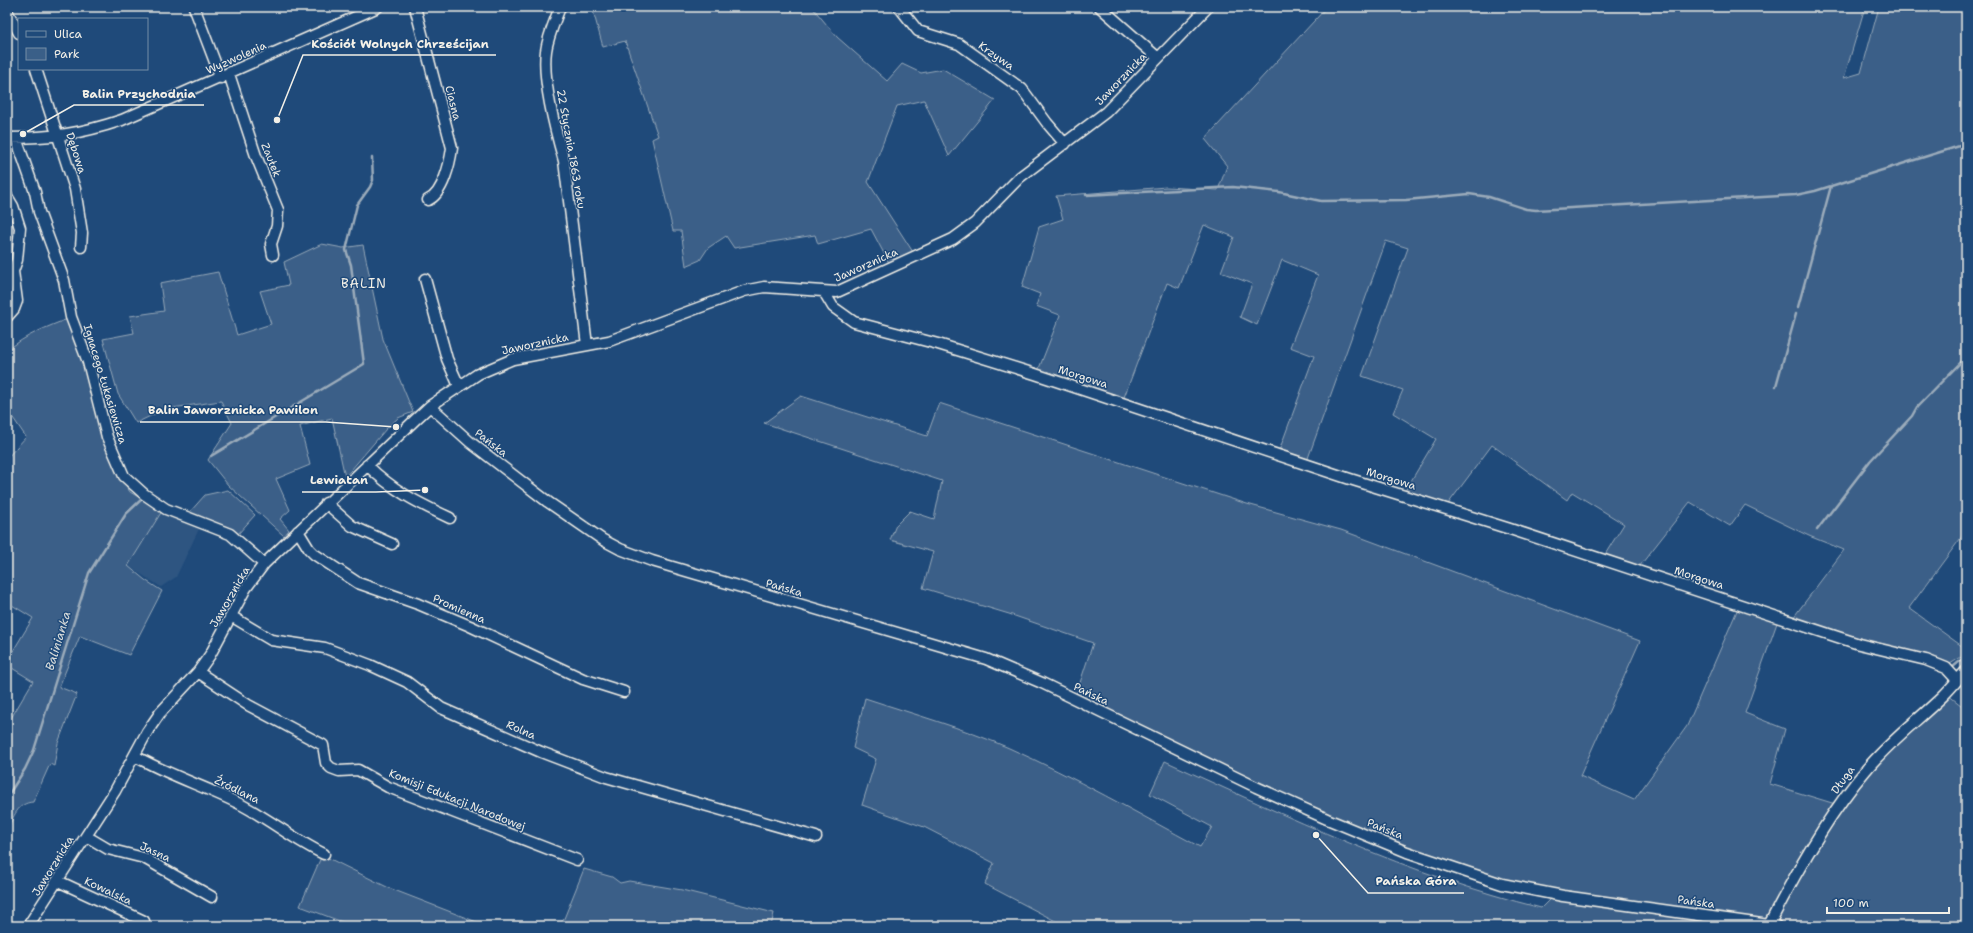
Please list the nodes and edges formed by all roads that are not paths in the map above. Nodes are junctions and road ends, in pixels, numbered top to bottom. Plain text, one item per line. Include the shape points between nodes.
1 (194, 7) edge
2 (378, 7) edge
3 (415, 7) edge
4 (560, 7) edge
5 (899, 7) edge
6 (1100, 7) edge
7 (1208, 7) edge
8 (7, 11) edge
9 (18, 31) edge
10 (1158, 58) junction
11 (36, 70) edge
12 (225, 76) junction
13 (58, 136) junction
14 (12, 138) edge
15 (1065, 144) junction
16 (7, 196) edge
17 (428, 200) dead end
18 (80, 247) dead end
19 (273, 255) dead end
20 (425, 279) dead end
21 (824, 292) junction
22 (7, 317) edge
23 (587, 346) junction
24 (459, 386) junction
25 (430, 406) junction
26 (367, 465) junction
27 (326, 503) junction
28 (450, 518) dead end
29 (298, 531) junction
30 (392, 544) dead end
31 (264, 564) junction
32 (231, 616) junction
33 (1966, 671) edge
34 (198, 672) junction
35 (1957, 680) junction
36 (624, 692) dead end
37 (135, 756) junction
38 (86, 836) junction
39 (816, 837) dead end
40 (324, 854) dead end
41 (577, 860) dead end
42 (58, 882) junction
43 (212, 896) dead end
44 (1772, 925) edge
45 (28, 926) edge
46 (141, 926) edge

1 - 12 street, Zaułek
2 - 12 street, Wyzwolenia
3 - 17 street, Ciasna via 452,148 451,158 438,193
4 - 23 street, 22 Stycznia 1863 roku via 548,42 546,73 556,135 564,161
5 - 15 street, Krzywa via 918,31 959,44 1022,89
6 - 10 street
7 - 10 street, Jaworznicka
8 - 9 street
10 - 15 street, Jaworznicka via 1106,112
11 - 13 street, Dębowa
12 - 13 street, Wyzwolenia via 122,120 79,134
12 - 19 street, Zaułek via 278,210 277,226 271,244
13 - 14 street, Wyzwolenia
13 - 18 street, Dębowa via 78,202 82,233
14 - 31 street, Ignacego Łukasiewicza via 34,192 64,280 71,317 88,362 107,438 124,476 146,496 166,509 230,534
15 - 21 street, Jaworznicka via 1020,177 975,223 953,239 837,292
16 - 22 street via 20,228 17,260 13,271 17,301
20 - 24 street via 447,359
21 - 23 street, Jaworznicka via 764,287 744,291 609,341
21 - 35 street, Morgowa via 833,307 854,322 1036,374 1859,644 1926,660 1946,668
23 - 24 street, Jaworznicka via 514,359 490,367
24 - 25 street, Jaworznicka
25 - 26 street, Jaworznicka
25 - 44 street, Pańska via 470,442 548,502 620,549 652,561 986,659 1042,683 1256,788 1327,819 1408,852 1502,884 1564,896
26 - 27 street, Jaworznicka
26 - 28 street via 384,481 410,499
27 - 29 street, Jaworznicka
27 - 30 street via 352,526
29 - 31 street, Jaworznicka
29 - 36 street, Promienna via 314,554 358,583 470,626 582,679
31 - 32 street, Jaworznicka via 246,588
32 - 34 street, Jaworznicka via 219,641
32 - 39 street, Rolna via 271,640 325,648 370,665 407,682 442,708 541,752 606,777
33 - 35 street, Długa
34 - 37 street, Jaworznicka via 160,713
34 - 41 street, Komisji Edukacji Narodowej via 248,705 323,745 326,763 331,768 339,771 358,770 388,787
35 - 44 street, Długa via 1865,770 1786,891
37 - 38 street, Jaworznicka
37 - 40 street, Źródlana via 239,804 280,827 304,845
38 - 42 street, Jaworznicka
38 - 43 street, Jasna via 108,849 144,858
42 - 45 street, Jaworznicka
42 - 46 street, Kowalska via 144,921

